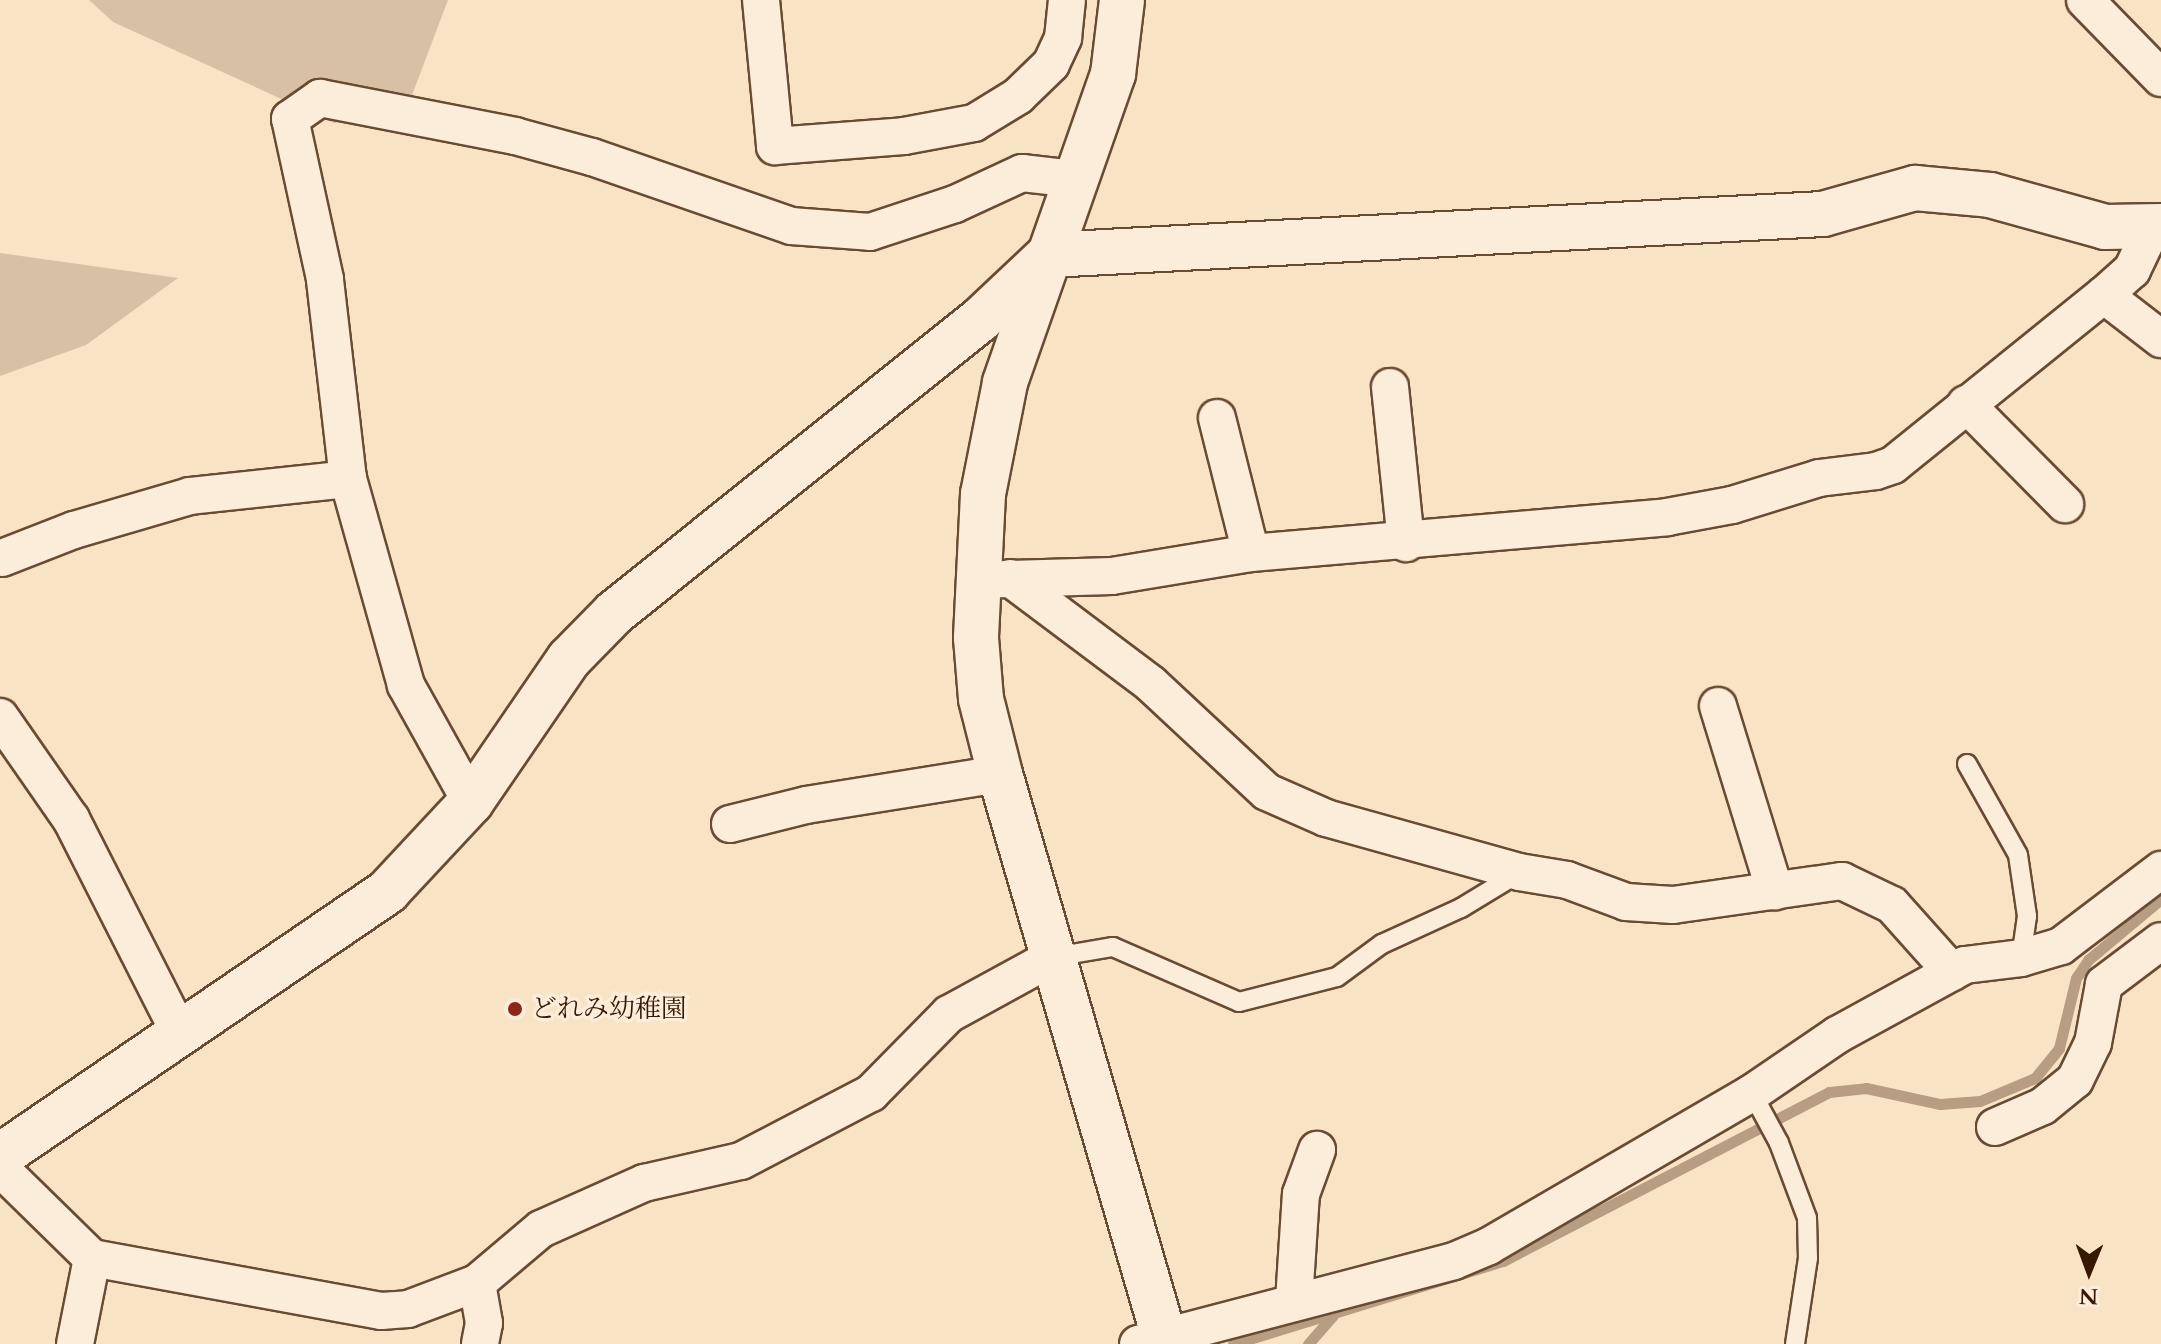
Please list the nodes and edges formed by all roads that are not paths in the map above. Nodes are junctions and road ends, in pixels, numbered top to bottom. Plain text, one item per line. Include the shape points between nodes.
1 (761, 0) edge
2 (1067, 0) edge
3 (1122, 0) edge
4 (2085, 0) edge
5 (2160, 76) edge
6 (1074, 179) junction
7 (2157, 227) edge
8 (1049, 255) junction
9 (2104, 295) junction
10 (2161, 339) edge
11 (1390, 387) dead end
12 (1966, 404) junction
13 (1217, 418) dead end
14 (348, 479) junction
15 (2065, 504) dead end
16 (1406, 543) junction
17 (1251, 553) junction
18 (2, 558) edge
19 (992, 579) junction
20 (1718, 706) dead end
21 (0, 717) edge
22 (1967, 764) dead end
23 (1000, 774) junction
24 (471, 802) junction
25 (730, 824) dead end
26 (2161, 870) edge
27 (1519, 872) junction
28 (1775, 891) junction
29 (2161, 941) edge
30 (1053, 957) junction
31 (2021, 958) junction
32 (1952, 972) junction
33 (179, 1032) junction
34 (1757, 1101) junction
35 (1995, 1127) dead end
36 (1317, 1150) dead end
37 (0, 1156) edge
38 (0, 1168) edge
39 (92, 1258) junction
40 (477, 1283) junction
41 (1294, 1301) junction
42 (1156, 1341) edge
43 (75, 1344) edge
44 (480, 1344) edge
45 (1795, 1344) edge

1 - 2 street via 775,146 904,136 974,123 1018,96 1051,64 1063,38
3 - 6 street via 1113,74
4 - 5 street
6 - 8 street
6 - 14 street via 1022,173 955,204 870,232 791,226 562,148 320,98 290,119 325,279
7 - 8 street via 2105,227 1990,195 1915,188 1823,214
7 - 9 street via 2132,270
8 - 19 street via 1005,383 983,494
8 - 24 street via 981,319 614,613 569,659
9 - 10 street
9 - 12 street
11 - 16 street
12 - 15 street
12 - 16 street via 1893,465 1876,471 1819,478 1732,505 1667,517
13 - 17 street
14 - 18 street via 190,496 74,530
14 - 24 street via 406,685
16 - 17 street
17 - 19 street via 1112,576
19 - 23 street via 981,699
19 - 27 street via 1151,684 1267,792 1326,818
20 - 28 street
21 - 33 street via 71,819
22 - 31 lane via 2018,855 2027,916
23 - 25 street via 806,805
23 - 30 street
24 - 33 street via 388,891
26 - 31 street via 2061,946
27 - 28 street via 1567,880 1626,902 1673,905
27 - 30 lane via 1461,908 1382,944 1337,977 1239,1002 1113,947
28 - 32 street via 1842,881 1870,890 1892,905
29 - 35 street via 2104,984 2093,1043 2075,1080 2043,1106
30 - 40 street via 949,1014 871,1093 741,1161 644,1183 541,1229
30 - 42 street
31 - 32 street via 1965,965
32 - 34 street via 1837,1035
33 - 37 street
34 - 41 street via 1489,1246 1454,1261
34 - 45 lane via 1807,1218 1808,1258
36 - 41 street via 1301,1194
38 - 39 street
39 - 40 street via 381,1311 408,1309
39 - 43 street
40 - 44 street via 484,1323
41 - 42 street

